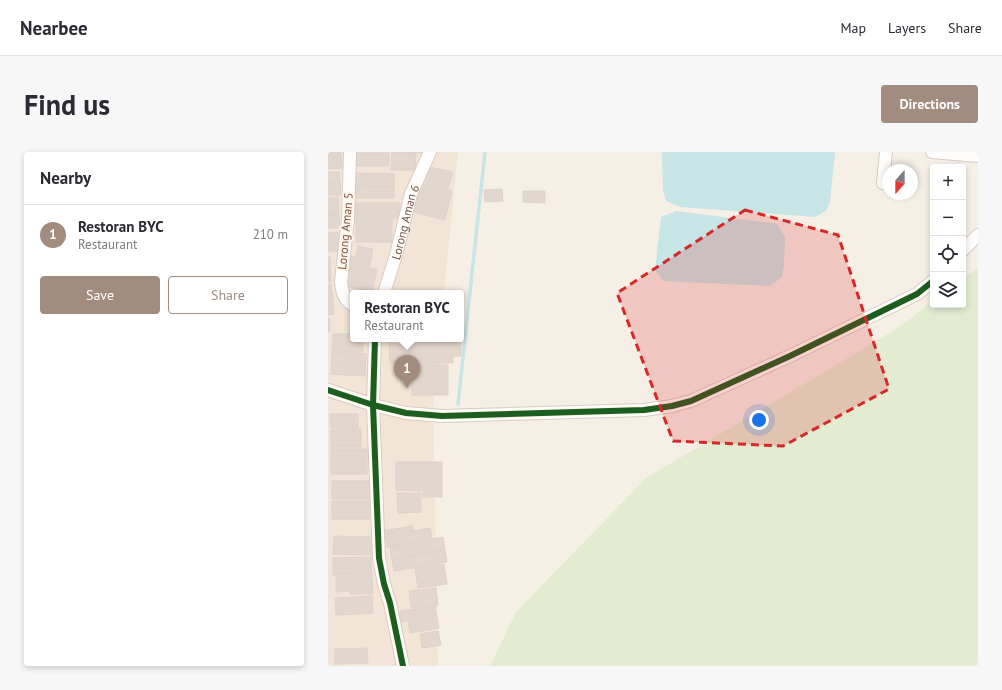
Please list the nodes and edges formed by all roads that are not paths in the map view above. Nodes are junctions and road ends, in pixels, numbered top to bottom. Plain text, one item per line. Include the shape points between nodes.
1 (350, 152) edge
2 (430, 152) edge
3 (886, 152) edge
4 (932, 152) edge
5 (978, 156) edge
6 (885, 164) edge
7 (978, 235) edge
8 (966, 247) edge
9 (930, 283) edge
10 (385, 290) edge
11 (350, 304) edge
12 (375, 342) edge
13 (328, 390) edge
14 (373, 405) junction
15 (403, 666) edge

1 - 11 street, Lorong Aman 5 via 348,219 341,282 341,290
2 - 10 street, Lorong Aman 6 via 411,194
3 - 6 street
4 - 5 street
7 - 8 street
9 - 14 street via 917,294 790,356 691,401 672,406 644,410 442,416 406,413
12 - 14 street
13 - 14 street
14 - 15 street via 379,558

